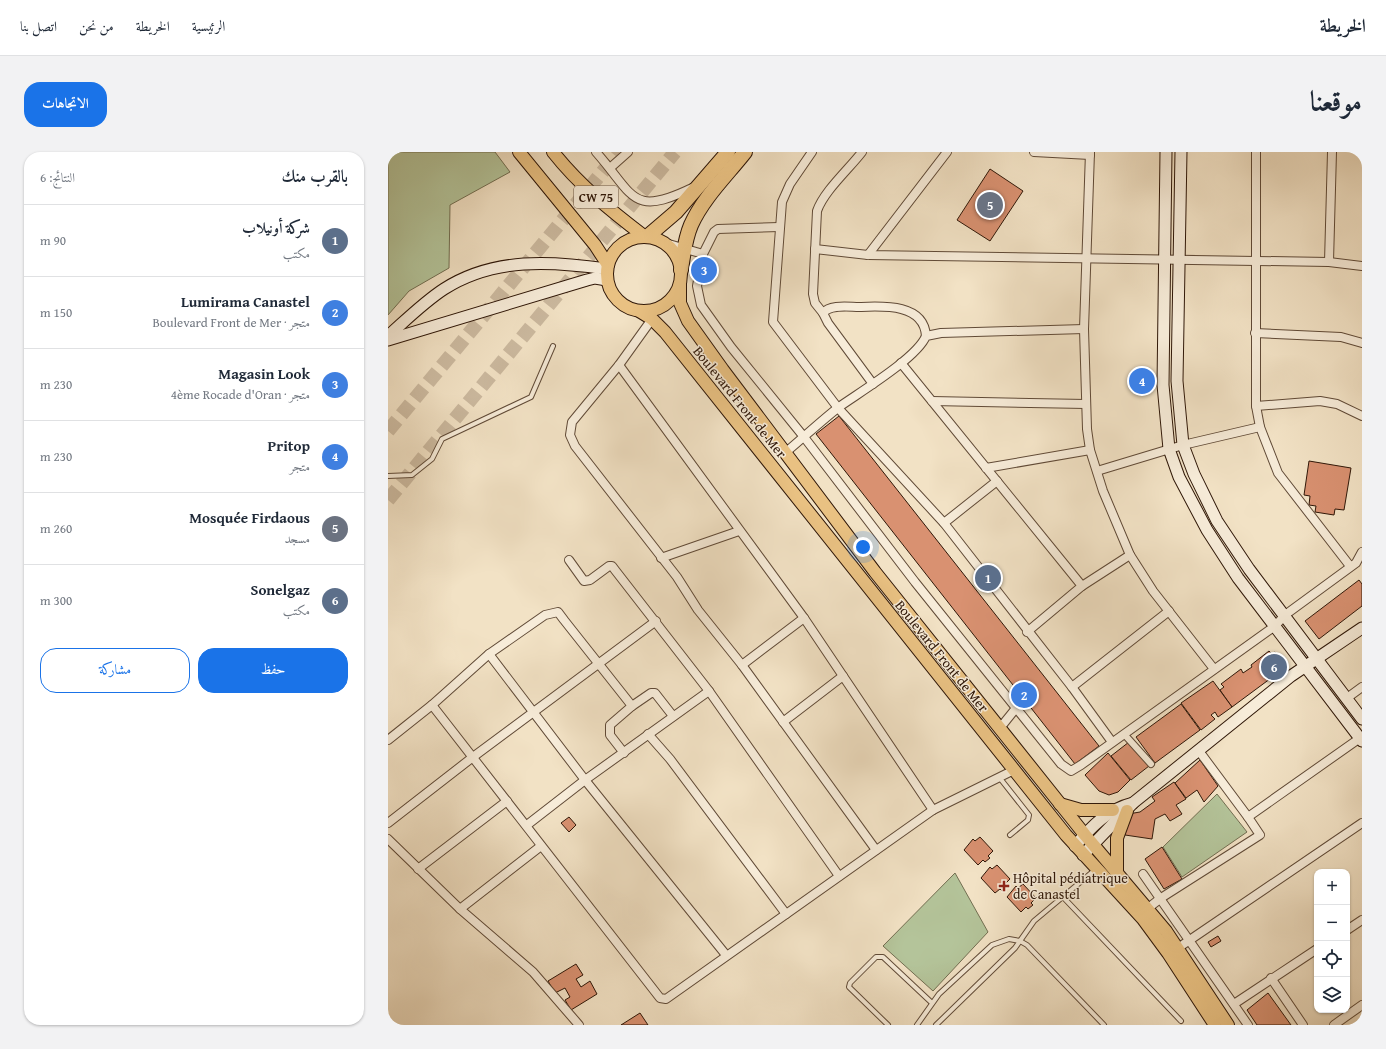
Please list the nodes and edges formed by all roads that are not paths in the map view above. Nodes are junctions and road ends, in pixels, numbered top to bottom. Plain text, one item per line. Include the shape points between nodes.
1 (519, 152) edge
2 (596, 152) edge
3 (628, 152) edge
4 (728, 152) edge
5 (745, 152) edge
6 (812, 152) edge
7 (862, 152) edge
8 (947, 152) edge
9 (1034, 152) edge
10 (1166, 152) edge
11 (1181, 152) edge
12 (1256, 152) edge
13 (1332, 152) edge
14 (1090, 153) edge
15 (558, 154) edge
16 (610, 168) junction
17 (698, 185) junction
18 (779, 228) junction
19 (646, 236) junction
20 (662, 242) junction
21 (684, 248) junction
22 (815, 250) junction
23 (703, 254) junction
24 (868, 255) junction
25 (1086, 258) junction
26 (1165, 260) junction
27 (1179, 260) junction
28 (1257, 261) junction
29 (1329, 262) junction
30 (1362, 266) edge
31 (608, 271) junction
32 (680, 277) junction
33 (639, 311) junction
34 (823, 313) junction
35 (652, 319) junction
36 (1084, 329) junction
37 (1255, 333) junction
38 (388, 336) edge
39 (926, 336) junction
40 (388, 340) edge
41 (1362, 343) edge
42 (552, 346) dead end
43 (901, 363) junction
44 (619, 365) junction
45 (873, 384) junction
46 (932, 401) junction
47 (1086, 404) junction
48 (1256, 406) junction
49 (838, 408) junction
50 (1362, 416) edge
51 (1260, 427) junction
52 (804, 437) junction
53 (1183, 445) junction
54 (1090, 450) junction
55 (1169, 450) junction
56 (785, 453) junction
57 (986, 468) junction
58 (1096, 471) junction
59 (388, 476) edge
60 (997, 481) junction
61 (944, 524) junction
62 (739, 531) junction
63 (1362, 552) edge
64 (1130, 555) junction
65 (661, 558) junction
66 (568, 560) dead end
67 (1356, 565) edge
68 (1082, 586) junction
69 (1169, 611) junction
70 (1286, 615) junction
71 (804, 618) junction
72 (656, 621) junction
73 (1275, 626) junction
74 (1362, 628) edge
75 (1027, 632) junction
76 (489, 654) junction
77 (1317, 658) junction
78 (599, 664) junction
79 (742, 665) junction
80 (1305, 666) junction
81 (1214, 669) junction
82 (843, 676) junction
83 (1072, 687) junction
84 (1362, 688) edge
85 (709, 691) junction
86 (1347, 698) junction
87 (432, 705) junction
88 (632, 706) junction
89 (1017, 707) junction
90 (533, 713) junction
91 (673, 716) junction
92 (1362, 719) edge
93 (783, 722) junction
94 (1000, 728) junction
95 (648, 734) junction
96 (1124, 734) junction
97 (1361, 739) edge
98 (388, 740) edge
99 (1112, 742) junction
100 (1199, 751) junction
101 (624, 753) junction
102 (473, 756) junction
103 (1151, 764) dead end
104 (1014, 770) junction
105 (999, 777) junction
106 (586, 780) junction
107 (507, 801) junction
108 (1060, 804) junction
109 (1130, 807) junction
110 (933, 810) junction
111 (1113, 810) junction
112 (1248, 818) junction
113 (388, 823) edge
114 (1362, 823) edge
115 (527, 825) junction
116 (1010, 835) dead end
117 (1085, 835) junction
118 (388, 839) edge
119 (1093, 845) junction
120 (541, 846) junction
121 (876, 850) junction
122 (1079, 851) junction
123 (1106, 861) junction
124 (418, 869) junction
125 (1096, 869) junction
126 (1143, 874) dead end
127 (1117, 875) junction
128 (839, 876) junction
129 (1063, 897) junction
130 (1161, 898) junction
131 (460, 909) junction
132 (1147, 909) junction
133 (786, 914) junction
134 (1362, 920) edge
135 (1350, 928) edge
136 (1189, 940) junction
137 (1020, 941) junction
138 (1178, 948) junction
139 (1314, 951) edge
140 (726, 955) junction
141 (1271, 978) junction
142 (932, 1003) junction
143 (1234, 1004) junction
144 (1362, 1004) edge
145 (1181, 1021) dead end
146 (578, 1025) edge
147 (888, 1025) edge
148 (917, 1025) edge
149 (936, 1025) edge
150 (1104, 1025) edge
151 (1215, 1025) edge
152 (1228, 1025) edge
153 (1248, 1025) edge
154 (1303, 1025) edge
155 (1334, 1025) edge

1 - 31 main road via 595,245
2 - 16 street
3 - 16 street
4 - 17 highway
5 - 21 highway via 691,225
6 - 18 street via 785,194
7 - 22 street via 820,204
8 - 24 street
9 - 14 street
10 - 26 main road
11 - 27 main road
12 - 28 street
13 - 29 street
14 - 25 street
15 - 19 main road, CW 75 via 573,176 599,200
16 - 17 street via 631,195 640,201 660,201
17 - 19 highway via 676,212
18 - 23 street via 718,229
18 - 49 street via 773,322
19 - 20 main road
19 - 31 main road via 631,239 620,245 613,254
20 - 21 street
20 - 32 main road via 675,254
21 - 23 street
21 - 32 highway
22 - 24 street
22 - 34 street via 813,294 815,303
23 - 52 street via 697,286 701,305 731,347
24 - 25 street
25 - 26 street
25 - 36 street
26 - 27 street
26 - 55 main road via 1163,385
27 - 28 street
27 - 53 main road via 1177,381
28 - 29 street
28 - 37 street
29 - 30 street
31 - 33 main road via 610,289 618,300
31 - 38 main road via 544,263 510,264 491,269 446,288
31 - 40 main road via 595,278
32 - 33 main road via 672,298 660,308
32 - 56 main road via 680,303 688,321
33 - 35 main road, Boulevard Front de Mer
34 - 39 street via 828,308 836,307 896,308 909,311 920,319 925,327
34 - 45 street via 828,324
35 - 44 street
35 - 104 main road, Boulevard Front de Mer via 665,332
36 - 39 street via 941,333
36 - 47 street
37 - 41 street via 1341,337
37 - 48 street
39 - 43 street
42 - 59 lane via 531,397 442,439 432,459 412,475
43 - 45 street
43 - 46 street
44 - 62 street
44 - 65 street via 572,422 570,435 575,446
45 - 49 street
46 - 47 street
46 - 57 street
47 - 54 street
48 - 50 street via 1320,401 1336,404
48 - 51 street
49 - 52 street
49 - 61 street
51 - 53 street
51 - 67 street via 1278,473
52 - 56 street
52 - 89 street via 915,582
53 - 55 street
53 - 70 main road via 1217,521 1249,570
54 - 57 street
54 - 58 street
55 - 58 street
55 - 73 main road via 1178,477 1207,530 1238,578
56 - 94 main road via 875,572
57 - 60 street
58 - 64 street
60 - 61 street
60 - 68 street
61 - 75 street
62 - 65 street
62 - 71 street
63 - 67 street
64 - 68 street
64 - 69 street
65 - 79 street
66 - 72 street via 586,581 612,566
67 - 70 street
68 - 75 street
69 - 81 street
69 - 83 street
70 - 73 street
70 - 77 main road
71 - 79 street
71 - 82 street
72 - 78 street
72 - 85 street
73 - 80 main road
73 - 81 street
74 - 77 main road
75 - 83 street
76 - 78 street via 545,615 558,612
76 - 87 street
76 - 90 street
77 - 80 main road
77 - 86 main road
78 - 88 street
78 - 90 street
79 - 93 street
80 - 97 main road
80 - 100 main road
81 - 96 street
82 - 93 street
82 - 110 street
83 - 99 street
84 - 86 street
85 - 91 street
85 - 128 street
86 - 92 main road
87 - 98 street
87 - 102 street
88 - 91 street via 655,693
88 - 101 street via 610,725 610,734
89 - 94 street
89 - 99 street via 1061,764 1071,771
90 - 102 street
90 - 106 street
91 - 95 street
93 - 121 street
94 - 108 main road
95 - 101 street
95 - 133 street via 670,759
96 - 99 street
96 - 103 street
97 - 112 street
100 - 109 main road
100 - 112 street
101 - 106 street
102 - 107 street
102 - 113 street
104 - 105 street
104 - 122 main road, Boulevard Front de Mer
105 - 110 street
105 - 116 lane via 1029,815 1028,820
106 - 115 street
106 - 140 street
107 - 115 street
107 - 124 street
108 - 111 main road via 1081,810
108 - 117 main road
109 - 111 main road
109 - 119 main road
109 - 127 main road via 1117,838
110 - 121 street
111 - 117 main road
112 - 130 street via 1260,835
114 - 136 street
115 - 120 street
117 - 119 main road
117 - 122 main road
118 - 124 street
119 - 122 main road
119 - 123 main road
120 - 131 street
120 - 140 street via 660,998 668,998
121 - 128 street
122 - 125 main road, Boulevard Front de Mer
123 - 125 main road
123 - 127 main road
124 - 131 street
125 - 129 lane
125 - 151 main road, Boulevard Front de Mer via 1143,919
126 - 130 street
127 - 132 main road
128 - 133 street
129 - 137 lane via 1034,921
129 - 145 lane
130 - 132 street
130 - 136 street
131 - 146 street via 533,972
132 - 138 main road
133 - 140 street
134 - 135 street
136 - 138 street
136 - 143 street
137 - 142 lane via 1009,939 992,945
137 - 149 lane
137 - 150 lane via 1027,945
138 - 152 main road
139 - 141 street
141 - 143 street
141 - 154 street
142 - 147 lane via 883,957 876,957 849,987
142 - 148 lane
143 - 153 street
144 - 155 street

